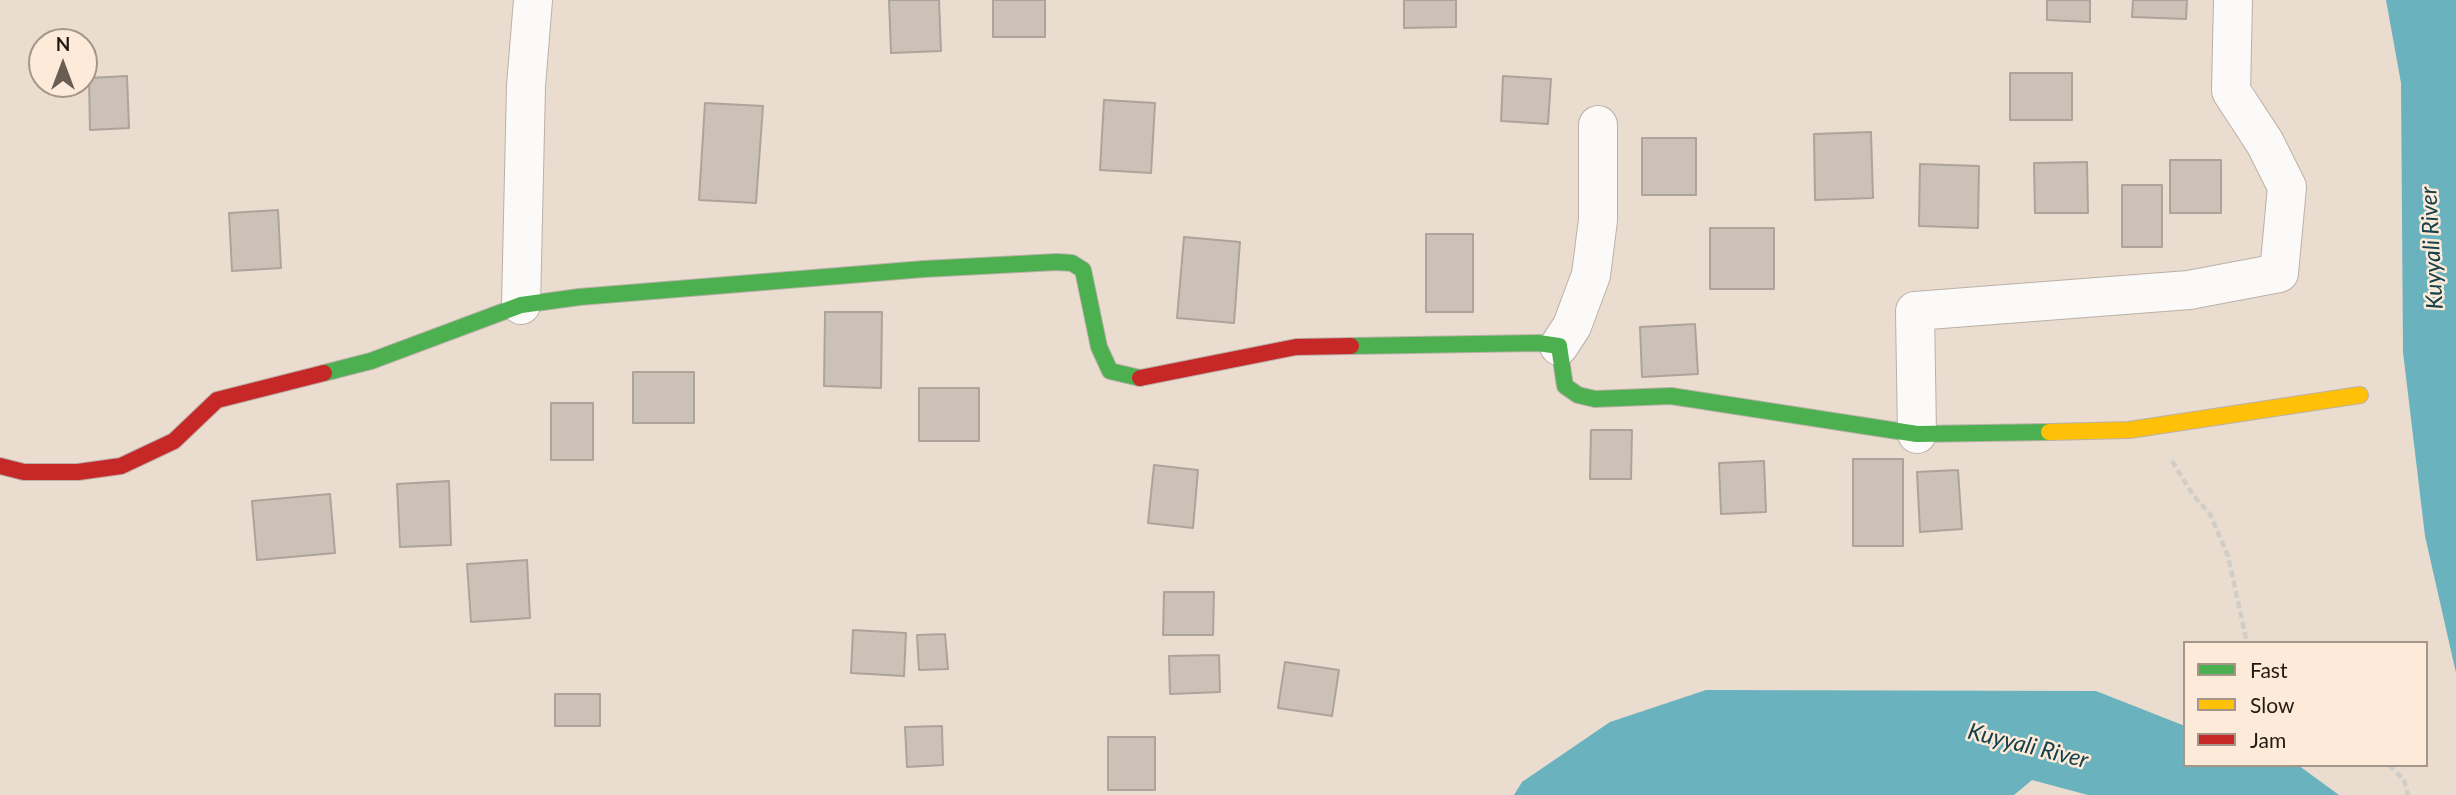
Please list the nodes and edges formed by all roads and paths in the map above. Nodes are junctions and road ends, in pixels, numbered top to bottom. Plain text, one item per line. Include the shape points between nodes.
1 (533, 0) edge
2 (2233, 0) edge
3 (1598, 125) dead end
4 (522, 305) junction
5 (1559, 346) junction
6 (2360, 395) dead end
7 (2156, 425) junction
8 (1917, 434) junction
9 (0, 466) edge
10 (2247, 641) edge
11 (2391, 767) edge
12 (2408, 795) edge

1 - 4 street via 526,86
2 - 8 street via 2231,91 2287,187 2279,273 2189,290 1914,311
3 - 5 street via 1598,220 1591,275 1572,326
4 - 5 street via 910,270 1072,263 1083,271 1099,347 1110,371 1139,378 1296,347
4 - 9 street via 371,361 217,400 174,441 121,466 24,472
5 - 8 street via 1565,386 1578,395 1693,399
6 - 7 street
7 - 8 street via 2129,430
7 - 10 path via 2176,469 2210,513 2228,556
11 - 12 path via 2404,780

